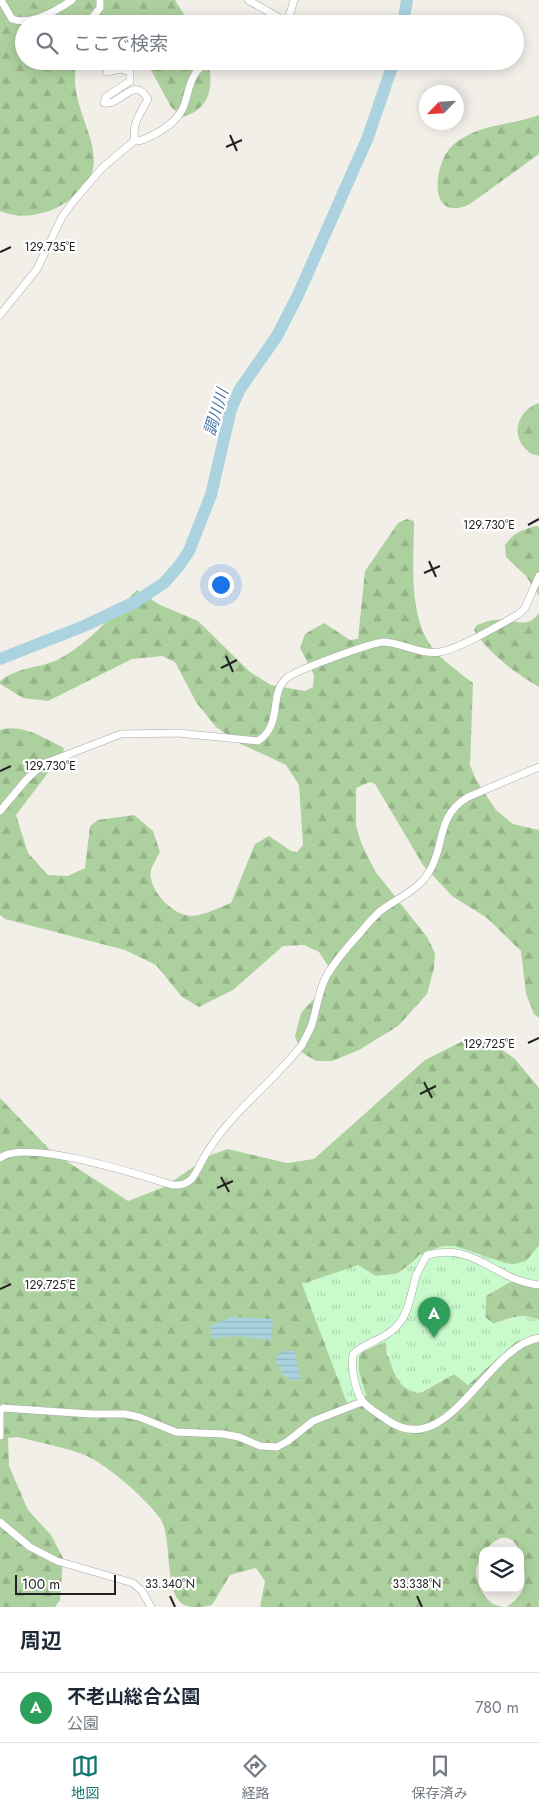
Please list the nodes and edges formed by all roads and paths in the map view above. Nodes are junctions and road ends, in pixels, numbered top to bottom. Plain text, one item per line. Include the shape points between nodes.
1 (1, 0) edge
2 (72, 0) edge
3 (100, 0) edge
4 (248, 0) edge
5 (294, 0) edge
6 (42, 15) edge
7 (94, 15) edge
8 (274, 15) edge
9 (288, 15) edge
10 (15, 20) edge
11 (108, 70) edge
12 (117, 70) edge
13 (125, 70) edge
14 (198, 70) edge
15 (135, 140) junction
16 (0, 315) edge
17 (539, 576) edge
18 (539, 767) edge
19 (0, 811) edge
20 (0, 1158) edge
21 (539, 1285) edge
22 (539, 1338) edge
23 (362, 1402) junction
24 (0, 1436) edge
25 (0, 1522) edge
26 (151, 1607) edge

1 - 10 street
2 - 6 street
3 - 7 street via 100,8
4 - 8 street
5 - 9 street
11 - 12 street
13 - 15 street via 130,72 130,81 106,98 104,103 112,102 127,92 138,89 144,92 148,99 133,132
14 - 15 street via 176,118 160,132
15 - 16 street via 102,168 72,203 37,269
17 - 19 street via 525,608 519,614 447,650 430,652 379,642 288,678 279,692 272,728 258,741 178,733 122,734 44,764
18 - 20 street via 459,802 442,827 435,861 429,873 416,887 379,912 339,958 326,978 312,1026 302,1045 208,1148 189,1183 172,1185 101,1162 29,1152 12,1151
21 - 23 street via 509,1277 464,1253 427,1255 398,1326 387,1335 361,1346 353,1354 353,1374
22 - 23 street via 532,1339 506,1357 455,1410 426,1428 412,1431 398,1427
23 - 24 street via 313,1421 277,1447 260,1446 222,1434 176,1432 125,1414 18,1408 3,1408 0,1412
25 - 26 street via 30,1547 57,1560 133,1583

